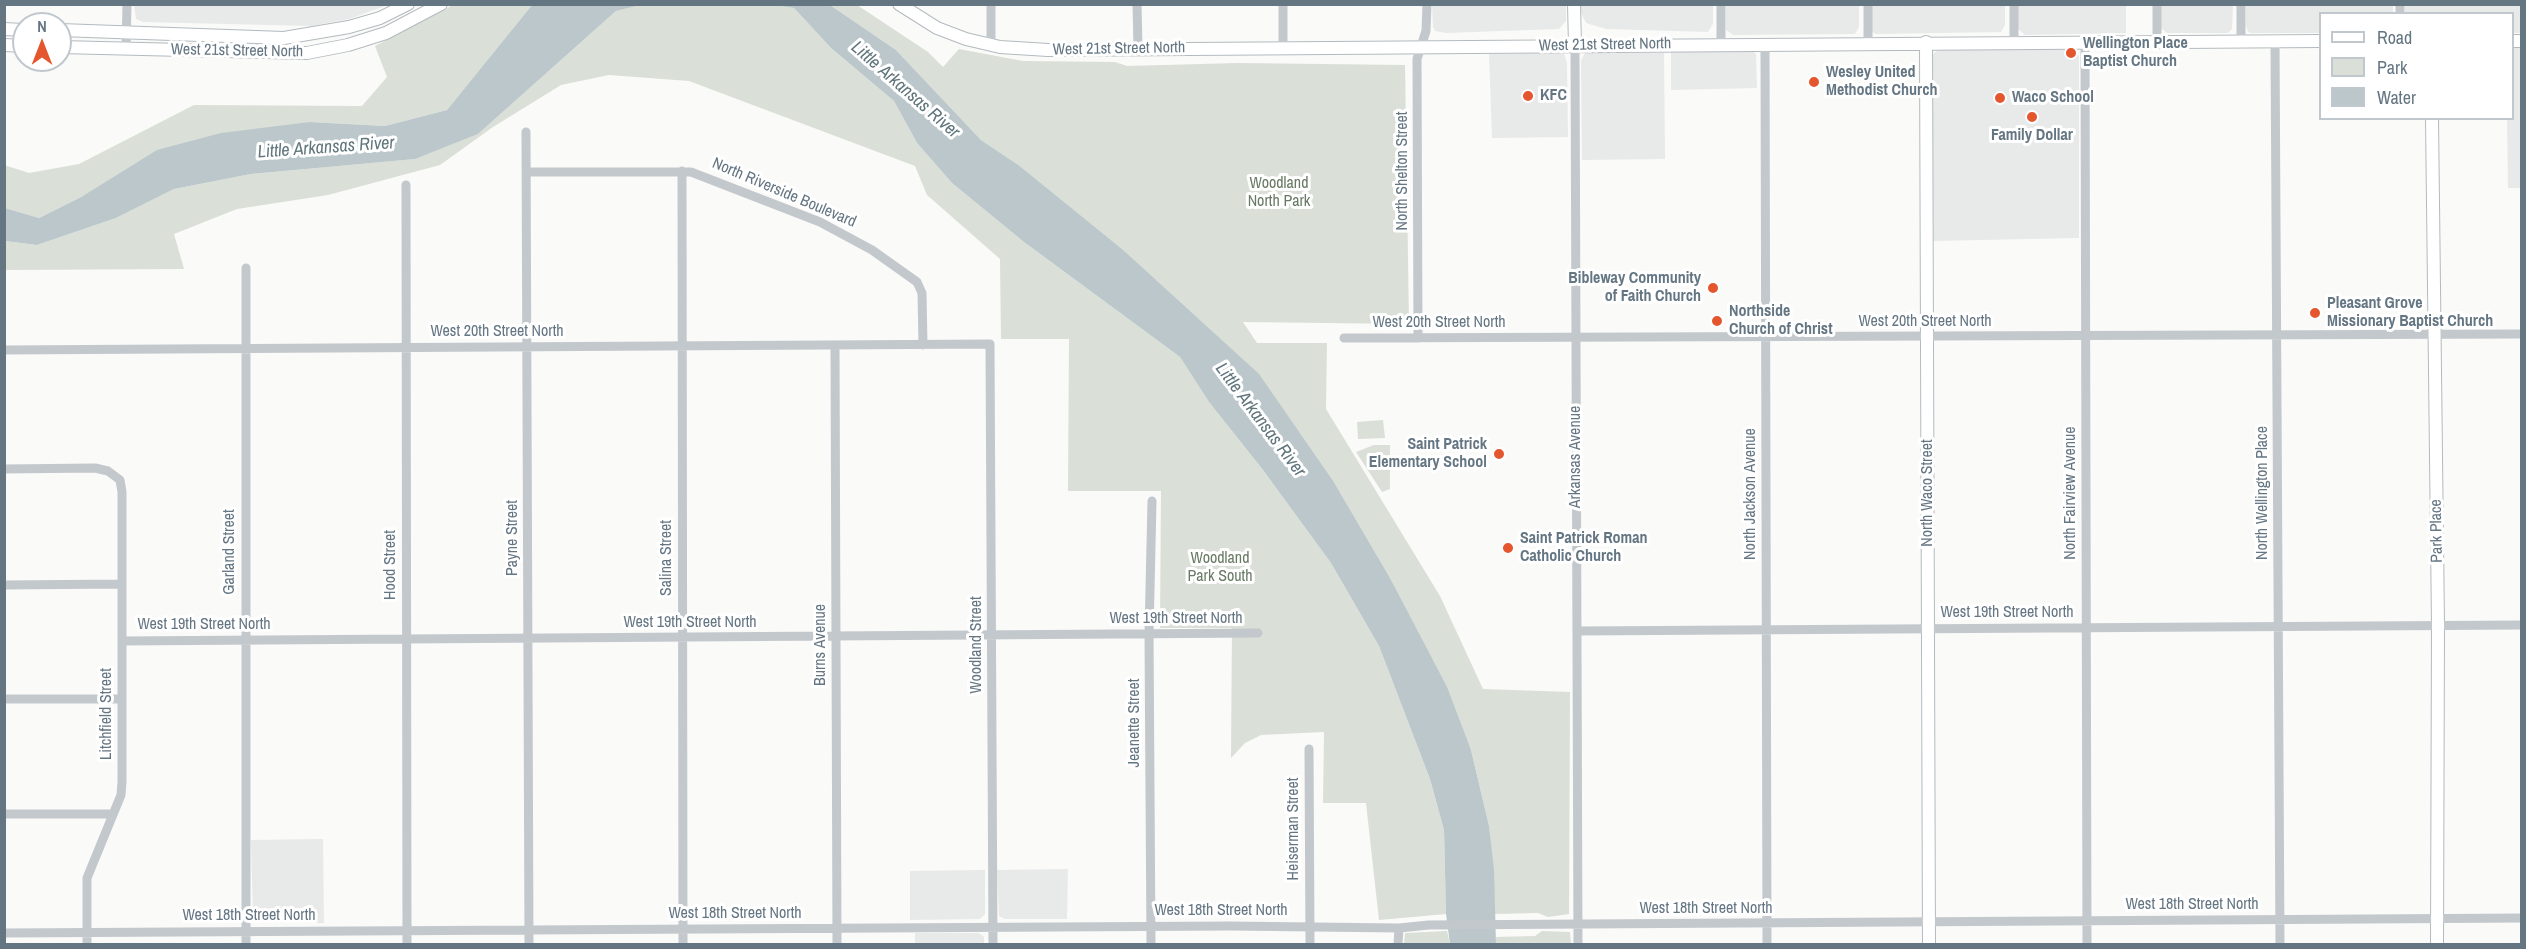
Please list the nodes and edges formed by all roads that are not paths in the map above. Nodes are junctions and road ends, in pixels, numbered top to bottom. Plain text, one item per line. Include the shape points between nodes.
1 (127, 4) edge
2 (409, 4) edge
3 (441, 4) edge
4 (900, 4) edge
5 (991, 4) edge
6 (1137, 4) edge
7 (1283, 4) edge
8 (1427, 4) edge
9 (1574, 4) edge
10 (1721, 4) edge
11 (1868, 4) edge
12 (2014, 4) edge
13 (2157, 4) edge
14 (2241, 4) edge
15 (415, 19) junction
16 (72, 30) edge
17 (126, 32) junction
18 (2157, 41) junction
19 (2241, 41) junction
20 (2275, 41) junction
21 (2319, 41) edge
22 (1926, 42) junction
23 (2014, 42) junction
24 (2085, 42) junction
25 (1868, 43) junction
26 (991, 44) junction
27 (1721, 44) junction
28 (1765, 44) junction
29 (1575, 45) junction
30 (1421, 46) junction
31 (72, 47) edge
32 (1283, 47) junction
33 (126, 49) junction
34 (1138, 49) junction
35 (2432, 120) edge
36 (526, 132) dead end
37 (682, 171) junction
38 (527, 172) junction
39 (406, 184) dead end
40 (246, 268) dead end
41 (2434, 334) junction
42 (2522, 334) edge
43 (2276, 335) junction
44 (1928, 336) junction
45 (2085, 336) junction
46 (1766, 337) junction
47 (1344, 338) dead end
48 (1418, 338) junction
49 (1576, 338) junction
50 (990, 344) joint
51 (836, 345) junction
52 (923, 345) junction
53 (682, 346) junction
54 (528, 347) junction
55 (246, 348) junction
56 (406, 348) junction
57 (4, 350) edge
58 (4, 469) edge
59 (1152, 501) dead end
60 (122, 584) junction
61 (4, 585) edge
62 (2438, 625) junction
63 (2522, 625) edge
64 (2278, 626) junction
65 (1928, 628) junction
66 (2086, 628) junction
67 (1766, 629) junction
68 (1577, 631) junction
69 (1258, 633) dead end
70 (1149, 634) junction
71 (992, 635) junction
72 (836, 637) junction
73 (682, 638) junction
74 (406, 639) junction
75 (528, 639) junction
76 (246, 640) junction
77 (122, 641) junction
78 (4, 699) edge
79 (122, 699) junction
80 (1309, 749) dead end
81 (4, 814) edge
82 (113, 814) junction
83 (2437, 918) junction
84 (2522, 918) edge
85 (2280, 919) junction
86 (2087, 920) junction
87 (1929, 922) junction
88 (1767, 923) junction
89 (1578, 924) junction
90 (1310, 926) junction
91 (993, 927) junction
92 (1151, 927) junction
93 (837, 928) junction
94 (1400, 928) junction
95 (683, 929) junction
96 (529, 930) junction
97 (246, 931) junction
98 (406, 931) junction
99 (86, 932) junction
100 (4, 933) edge
101 (87, 945) edge
102 (246, 945) edge
103 (406, 945) edge
104 (529, 945) edge
105 (683, 945) edge
106 (837, 945) edge
107 (993, 945) edge
108 (1151, 945) edge
109 (1310, 945) edge
110 (1398, 945) edge
111 (1578, 945) edge
112 (1767, 945) edge
113 (1929, 945) edge
114 (2087, 945) edge
115 (2280, 945) edge
116 (2437, 945) edge

1 - 17 street
2 - 15 street
2 - 17 main road, West 21st Street North via 349,27 284,38
3 - 15 main road, West 21st Street North
4 - 26 main road, West 21st Street North via 937,28
5 - 26 street
6 - 34 street
7 - 32 street
8 - 30 street, North Shelton Street
9 - 29 main road, Arkansas Avenue
10 - 27 street
11 - 25 street
12 - 23 street
13 - 18 street
14 - 19 street
15 - 33 main road, West 21st Street North via 348,45 307,53
16 - 17 main road, West 21st Street North
17 - 33 street
18 - 19 main road, West 21st Street North
18 - 24 main road, West 21st Street North
19 - 20 main road, West 21st Street North
20 - 21 main road, West 21st Street North
20 - 43 street, North Wellington Place
22 - 23 main road, West 21st Street North
22 - 25 main road, West 21st Street North
22 - 44 main road, North Waco Street
23 - 24 main road, West 21st Street North
24 - 45 street, North Fairview Avenue
25 - 28 main road, West 21st Street North
26 - 34 main road, West 21st Street North via 1048,50
27 - 28 main road, West 21st Street North
27 - 29 main road, West 21st Street North
28 - 46 street, North Jackson Avenue
29 - 30 main road, West 21st Street North
29 - 49 street, Arkansas Avenue
30 - 32 main road, West 21st Street North
30 - 48 street, North Shelton Street via 1417,60
31 - 33 main road, West 21st Street North
32 - 34 main road, West 21st Street North
35 - 41 main road, Park Place
36 - 38 street, Payne Street
37 - 38 street, North Riverside Boulevard
37 - 52 street, North Riverside Boulevard via 702,174 820,222 897,265 917,282 922,293
37 - 53 street, Salina Street
38 - 54 street, Payne Street
39 - 56 street, Hood Street
40 - 55 street, Garland Street
41 - 42 street, West 20th Street North
41 - 43 street, West 20th Street North
41 - 62 main road, Park Place
43 - 45 street, West 20th Street North
43 - 64 street, North Wellington Place
44 - 45 street, West 20th Street North
44 - 46 street, West 20th Street North
44 - 65 main road, North Waco Street
45 - 66 street, North Fairview Avenue
46 - 49 street, West 20th Street North
46 - 67 street, North Jackson Avenue
47 - 48 street, West 20th Street North
48 - 49 street, West 20th Street North
49 - 68 street, Arkansas Avenue
50 - 52 street, West 20th Street North
50 - 71 street, Woodland Street
51 - 52 street, West 20th Street North
51 - 53 street, West 20th Street North
51 - 72 street, Burns Avenue
53 - 54 street, West 20th Street North
53 - 73 street, Salina Street
54 - 56 street, West 20th Street North
54 - 75 street, Payne Street
55 - 56 street, West 20th Street North
55 - 57 street, West 20th Street North
55 - 76 street, Garland Street
56 - 74 street, Hood Street
58 - 60 street, Litchfield Street via 95,468 117,477 122,492
59 - 70 street, Jeanette Street
60 - 61 street
60 - 77 street, Litchfield Street
62 - 63 street, West 19th Street North
62 - 64 street, West 19th Street North
62 - 83 main road, Park Place
64 - 66 street, West 19th Street North
64 - 85 street, North Wellington Place
65 - 66 street, West 19th Street North
65 - 67 street, West 19th Street North
65 - 87 main road, North Waco Street
66 - 86 street, North Fairview Avenue
67 - 68 street, West 19th Street North
67 - 88 street, North Jackson Avenue
68 - 89 street, Arkansas Avenue
69 - 70 street, West 19th Street North
70 - 71 street, West 19th Street North
70 - 92 street, Jeanette Street
71 - 72 street, West 19th Street North
71 - 91 street, Woodland Street
72 - 73 street, West 19th Street North
72 - 93 street, Burns Avenue
73 - 75 street, West 19th Street North
73 - 95 street, Salina Street
74 - 75 street, West 19th Street North
74 - 76 street, West 19th Street North
74 - 98 street, Hood Street
75 - 96 street, Payne Street
76 - 77 street, West 19th Street North
76 - 97 street, Garland Street
77 - 79 street, Litchfield Street
78 - 79 street
79 - 82 street, Litchfield Street via 121,795
80 - 90 street, Heiserman Street
81 - 82 street
82 - 99 street, Litchfield Street via 87,879
83 - 84 street, West 18th Street North
83 - 85 street, West 18th Street North
83 - 116 main road, Park Place
85 - 86 street, West 18th Street North
85 - 115 street, North Wellington Place
86 - 87 street, West 18th Street North
86 - 114 street, North Fairview Avenue
87 - 88 street, West 18th Street North
87 - 113 main road, North Waco Street
88 - 89 street, West 18th Street North
88 - 112 street, North Jackson Avenue
89 - 94 street, West 18th Street North
89 - 111 street, Arkansas Avenue
90 - 92 street, West 18th Street North
90 - 94 street, West 18th Street North
90 - 109 street, Heiserman Street
91 - 92 street, West 18th Street North
91 - 93 street, West 18th Street North
91 - 107 street, Woodland Street
92 - 108 street, Jeanette Street
93 - 95 street, West 18th Street North
93 - 106 street, Burns Avenue
94 - 110 street
95 - 96 street, West 18th Street North
95 - 105 street, Salina Street
96 - 98 street, West 18th Street North
96 - 104 street, Payne Street
97 - 98 street, West 18th Street North
97 - 99 street, West 18th Street North
97 - 102 street, Garland Street
98 - 103 street, Hood Street
99 - 100 street, West 18th Street North
99 - 101 street, Litchfield Street

